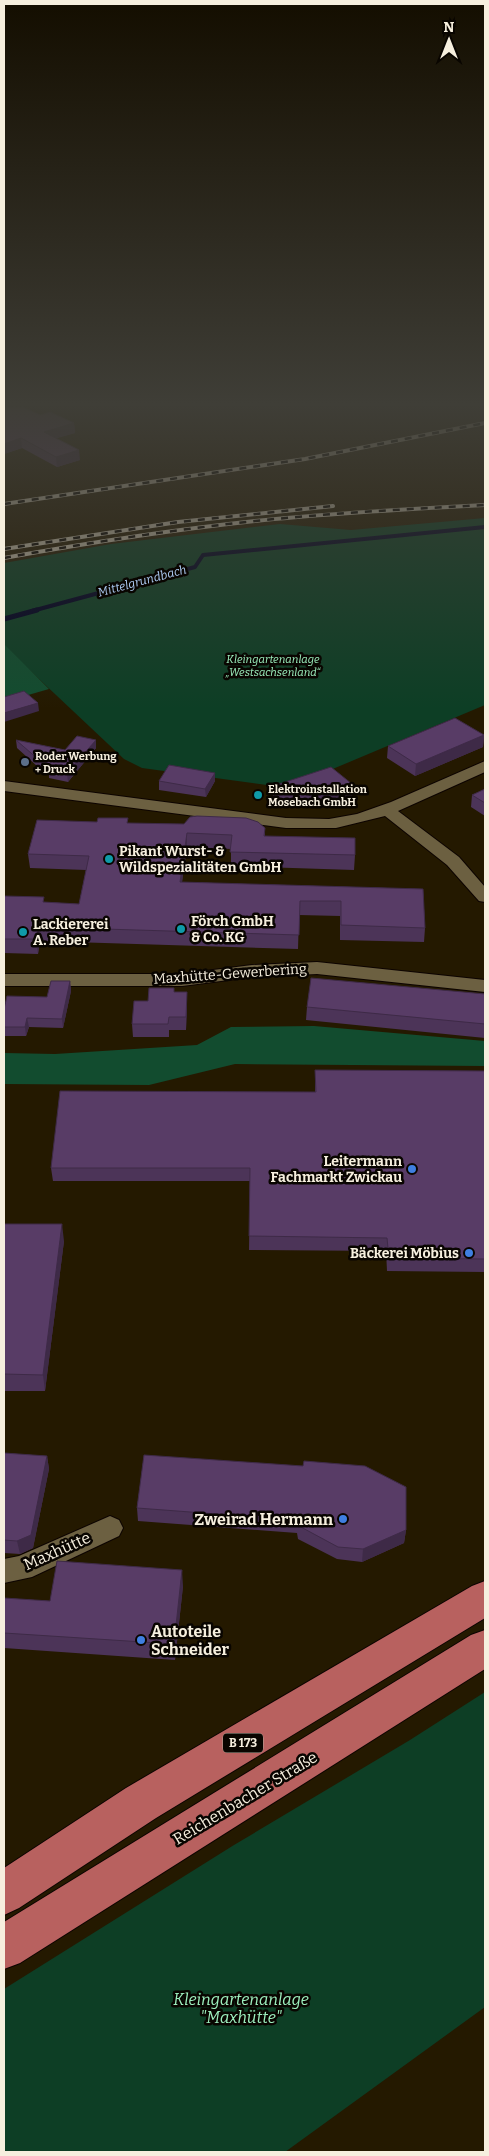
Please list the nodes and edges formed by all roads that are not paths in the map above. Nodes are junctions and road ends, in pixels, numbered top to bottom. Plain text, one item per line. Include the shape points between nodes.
1 (485, 766) edge
2 (4, 786) edge
3 (386, 809) junction
4 (485, 898) edge
5 (4, 980) edge
6 (485, 986) edge
7 (110, 1528) dead end
8 (4, 1570) edge
9 (485, 1598) edge
10 (485, 1648) edge
11 (4, 1893) edge
12 (4, 1947) edge

1 - 3 street
2 - 3 street via 286,824 344,822
3 - 4 street via 453,861
5 - 6 street, Maxhütte-Gewerbering via 182,980 252,971 317,968
7 - 8 street, Maxhütte via 22,1568
9 - 11 main road, B 173 via 141,1803
10 - 12 main road, Reichenbacher Straße

